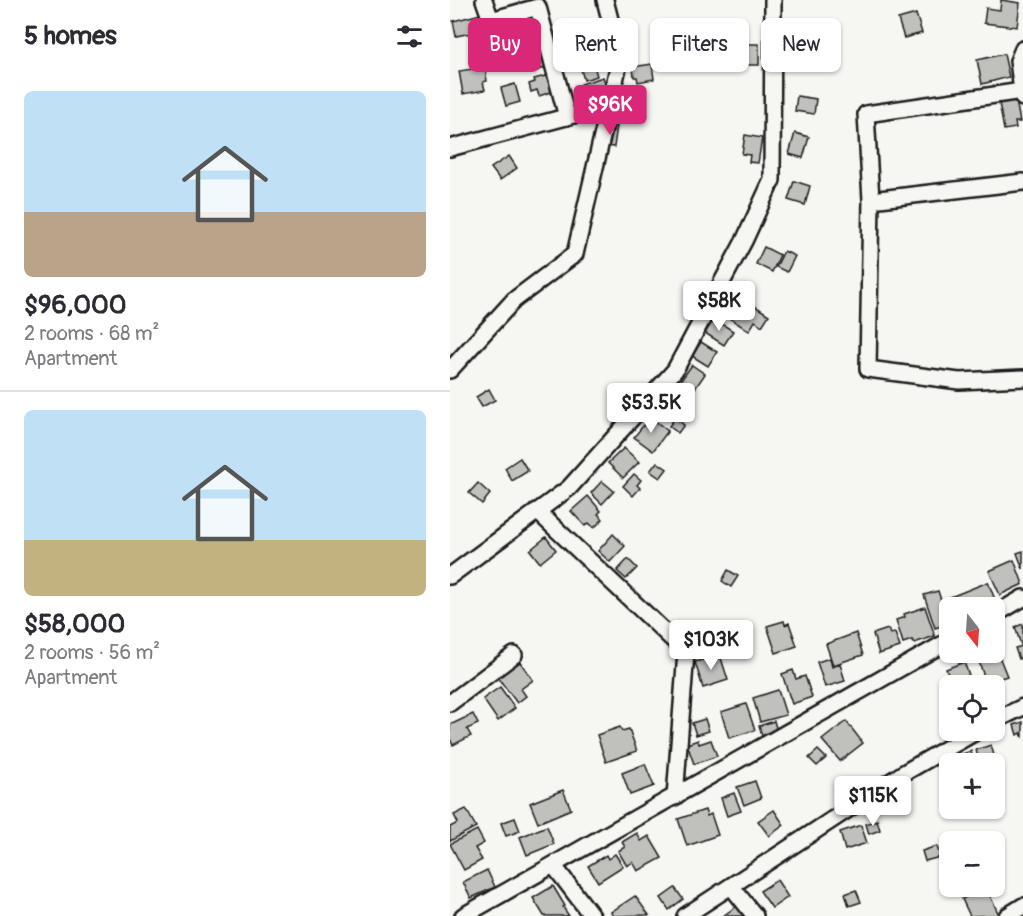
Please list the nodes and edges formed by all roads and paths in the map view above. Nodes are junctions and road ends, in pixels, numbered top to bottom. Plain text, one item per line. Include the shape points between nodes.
1 (484, 0) edge
2 (605, 0) edge
3 (773, 0) edge
4 (1023, 49) edge
5 (1023, 94) edge
6 (611, 105) junction
7 (567, 117) junction
8 (450, 148) edge
9 (1023, 182) edge
10 (871, 201) junction
11 (450, 370) edge
12 (1023, 378) edge
13 (537, 511) junction
14 (450, 576) edge
15 (1023, 598) edge
16 (1005, 609) edge
17 (939, 646) edge
18 (514, 655) dead end
19 (450, 703) edge
20 (1023, 707) edge
21 (1005, 716) edge
22 (960, 741) edge
23 (675, 797) junction
24 (554, 866) junction
25 (731, 886) junction
26 (1023, 906) edge
27 (463, 916) edge
28 (592, 916) edge
29 (685, 916) edge
30 (755, 916) edge
31 (1007, 916) edge

1 - 7 street via 491,20 538,7
2 - 6 street via 620,59
3 - 13 street via 772,180 744,241 675,370 569,488
4 - 5 street via 1018,61
5 - 10 street via 866,114
6 - 7 street
6 - 11 street via 575,254 514,300
7 - 8 street
9 - 10 street
10 - 12 street via 868,369 959,381
13 - 14 street
13 - 23 street via 686,652
15 - 16 street
17 - 23 street
18 - 19 street
20 - 21 street
22 - 25 street
23 - 24 street
24 - 27 street
24 - 28 street
25 - 29 street
25 - 30 street
26 - 31 street

